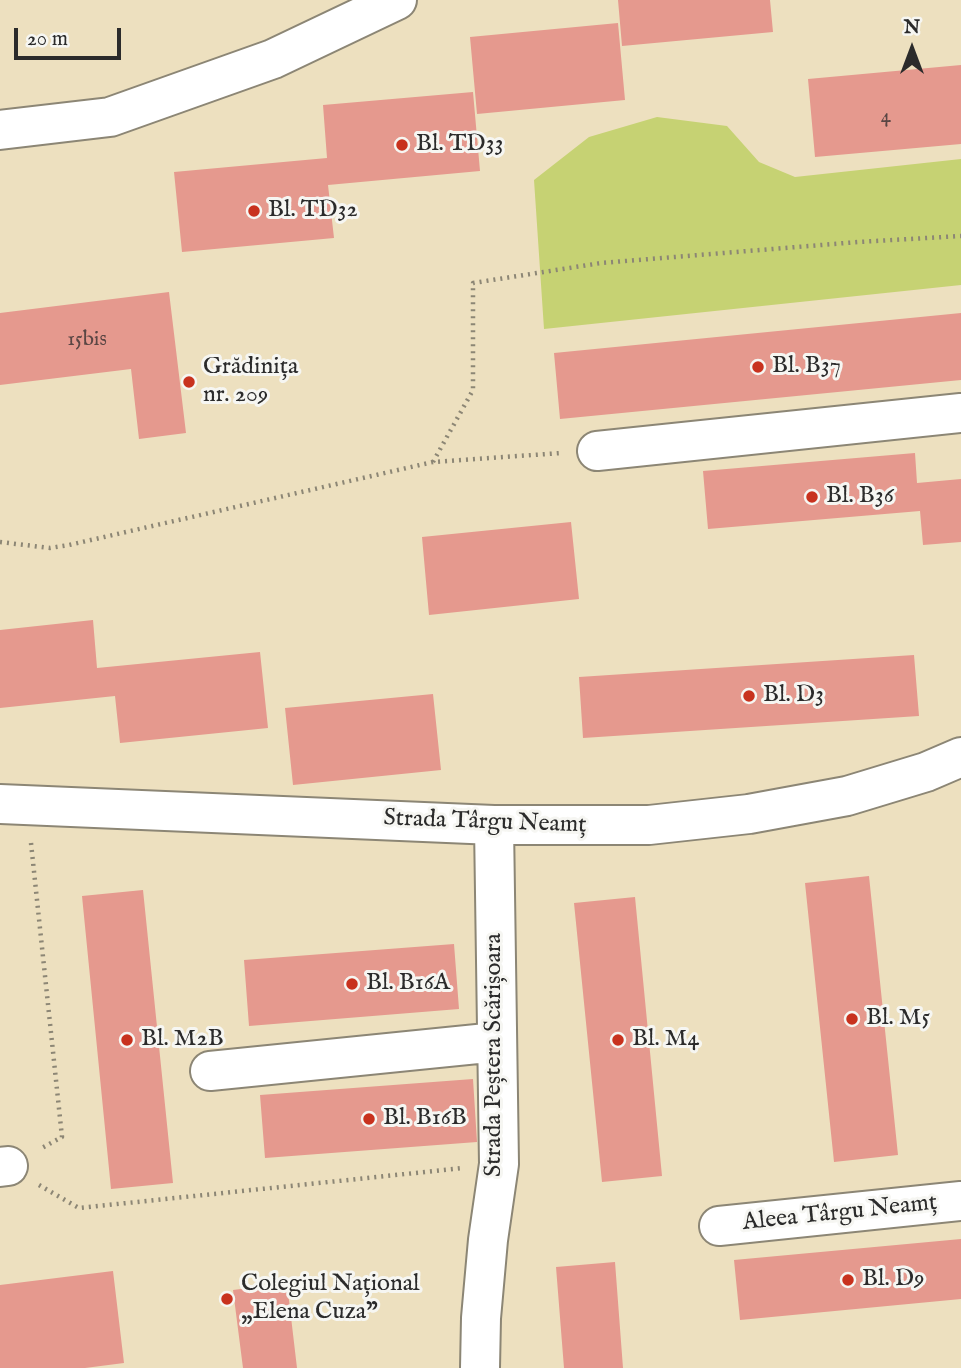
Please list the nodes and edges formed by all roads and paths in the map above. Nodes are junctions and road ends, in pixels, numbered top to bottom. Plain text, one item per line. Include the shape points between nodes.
1 (397, 0) edge
2 (0, 130) edge
3 (961, 236) edge
4 (961, 413) edge
5 (597, 451) joint
6 (433, 462) junction
7 (0, 542) edge
8 (961, 757) edge
9 (14, 804) edge
10 (494, 825) junction
11 (496, 1042) junction
12 (210, 1071) dead end
13 (499, 1164) junction
14 (4, 1167) edge
15 (961, 1201) edge
16 (719, 1226) dead end
17 (480, 1368) edge

1 - 2 street via 273,59 110,117
3 - 6 path via 601,263 473,283 473,390
4 - 5 street
5 - 6 path
6 - 7 path via 69,545 50,548
8 - 10 street, Strada Târgu Neamț via 848,796 749,814 649,825
9 - 10 street, Strada Târgu Neamț
9 - 14 path via 62,1137
10 - 11 street, Strada Peștera Scărișoara
11 - 12 street
11 - 13 street, Strada Peștera Scărișoara
13 - 14 path via 79,1208
13 - 17 street, Strada Peștera Scărișoara via 486,1253
15 - 16 street, Aleea Târgu Neamț

